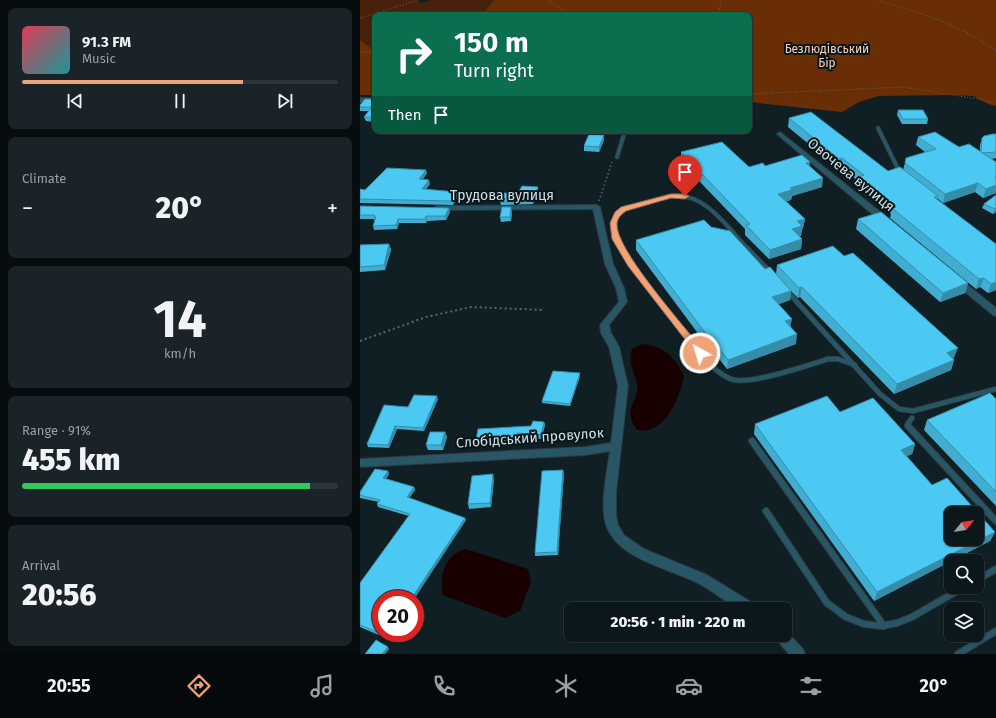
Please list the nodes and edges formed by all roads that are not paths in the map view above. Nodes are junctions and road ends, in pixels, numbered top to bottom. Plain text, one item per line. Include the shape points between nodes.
1 (360, 100) edge
2 (372, 100) edge
3 (878, 128) dead end
4 (624, 134) edge
5 (780, 134) dead end
6 (617, 157) road end
7 (904, 176) edge
8 (596, 207) joint
9 (431, 208) edge
10 (890, 224) edge
11 (951, 276) edge
12 (776, 279) edge
13 (782, 284) edge
14 (994, 309) edge
15 (855, 364) junction
16 (996, 389) edge
17 (912, 418) dead end
18 (752, 441) dead end
19 (615, 446) junction
20 (360, 463) edge
21 (766, 511) dead end
22 (996, 521) edge
23 (996, 569) edge
24 (984, 576) edge
25 (951, 594) edge
26 (741, 602) edge
27 (884, 626) junction
28 (996, 631) edge
29 (787, 642) edge
30 (798, 654) edge
31 (958, 654) edge

1 - 2 street
3 - 7 lane via 896,168
4 - 6 lane
5 - 10 street, Овочева вулиця
8 - 9 street, Трудова вулиця
8 - 19 street, Слобідський провулок via 609,264 620,288 623,302 604,325 614,346 623,386
11 - 14 street
12 - 15 lane via 704,203 692,198 671,196 623,209 617,214 614,223 616,239 631,264 708,363 720,374 732,380 743,380 768,376 828,359
13 - 15 lane
15 - 16 lane via 880,394 899,409 913,411
17 - 22 lane via 906,425
18 - 27 lane
19 - 20 street, Слобідський провулок via 585,451
19 - 26 street via 610,516 620,538 640,553 703,578
21 - 27 lane via 827,602 852,620 867,625
23 - 24 lane
25 - 27 lane via 896,625
28 - 31 lane
29 - 30 street

